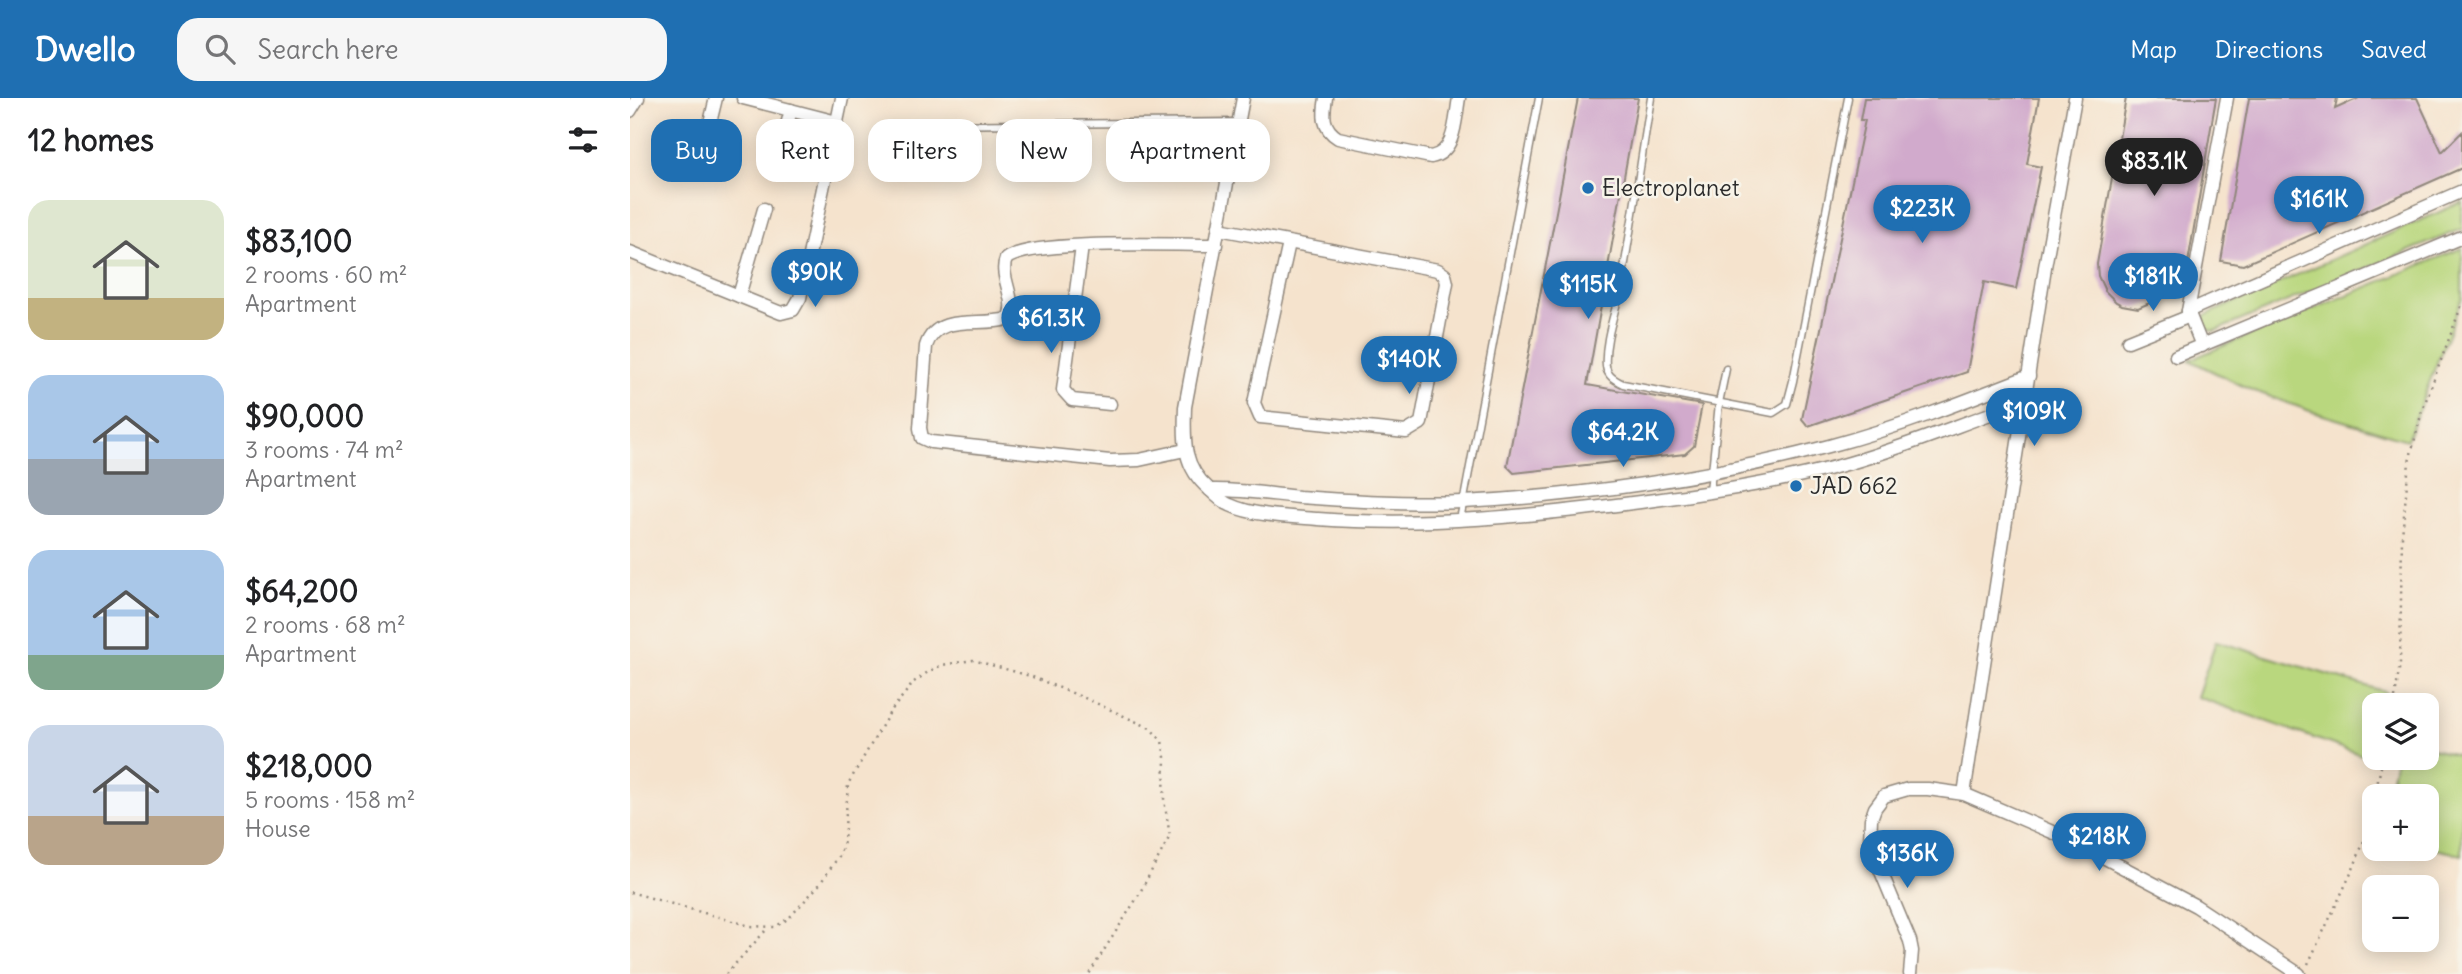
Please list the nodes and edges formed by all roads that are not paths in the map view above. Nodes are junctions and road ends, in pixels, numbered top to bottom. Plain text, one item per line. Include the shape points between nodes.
1 (638, 98) edge
2 (716, 98) edge
3 (743, 98) edge
4 (842, 98) edge
5 (1243, 98) edge
6 (1326, 98) edge
7 (1459, 98) edge
8 (1539, 98) edge
9 (1651, 98) edge
10 (1848, 98) edge
11 (2075, 98) edge
12 (2227, 98) edge
13 (791, 110) junction
14 (630, 111) edge
15 (711, 119) edge
16 (789, 119) edge
17 (826, 119) edge
18 (838, 119) edge
19 (1240, 119) edge
20 (1106, 123) edge
21 (982, 124) edge
22 (824, 182) edge
23 (1228, 182) edge
24 (2462, 191) edge
25 (764, 209) dead end
26 (1219, 229) junction
27 (2462, 237) edge
28 (1289, 243) junction
29 (1216, 245) junction
30 (1082, 246) junction
31 (630, 252) edge
32 (739, 296) junction
33 (2189, 314) junction
34 (2128, 341) dead end
35 (2202, 346) junction
36 (2176, 356) dead end
37 (1727, 369) dead end
38 (2029, 376) junction
39 (2024, 402) junction
40 (1719, 403) junction
41 (1110, 404) dead end
42 (1185, 450) junction
43 (1712, 471) junction
44 (1210, 490) junction
45 (1710, 493) junction
46 (1463, 502) junction
47 (1459, 522) junction
48 (1964, 794) junction
49 (1910, 974) edge
50 (2299, 974) edge

1 - 14 street
2 - 15 street
3 - 13 street
4 - 18 street
5 - 19 street
6 - 7 street via 1323,120 1338,138 1431,157 1443,153 1450,143
8 - 46 lane
9 - 40 lane via 1607,373 1623,384
10 - 40 lane via 1787,404 1773,413
11 - 38 street
12 - 33 street
13 - 16 street
13 - 17 street
20 - 21 lane
22 - 32 street via 799,303 781,313
23 - 26 street
24 - 33 street
25 - 32 street
26 - 28 street
26 - 29 street
27 - 35 street
28 - 28 street via 1438,270 1444,275 1447,282 1421,423 1414,429 1406,432 1260,417 1254,403
29 - 30 street
29 - 42 street via 1185,407
30 - 41 street via 1063,390 1076,401
30 - 42 street via 1011,254 1003,269 1012,308 1007,319 942,326 932,334 926,346 922,438 1110,461
31 - 32 street
33 - 34 street
33 - 35 street
35 - 36 street
37 - 40 lane
38 - 39 street
38 - 43 street via 1832,446
39 - 45 street via 1839,466
39 - 48 street
40 - 43 lane
42 - 44 street via 1198,480
43 - 45 lane
43 - 46 street
44 - 46 street via 1365,502
44 - 47 street via 1229,505 1294,517
45 - 47 street
46 - 47 lane
48 - 49 street via 1895,791 1884,796 1871,819 1872,850 1910,940
48 - 50 street via 2147,879

